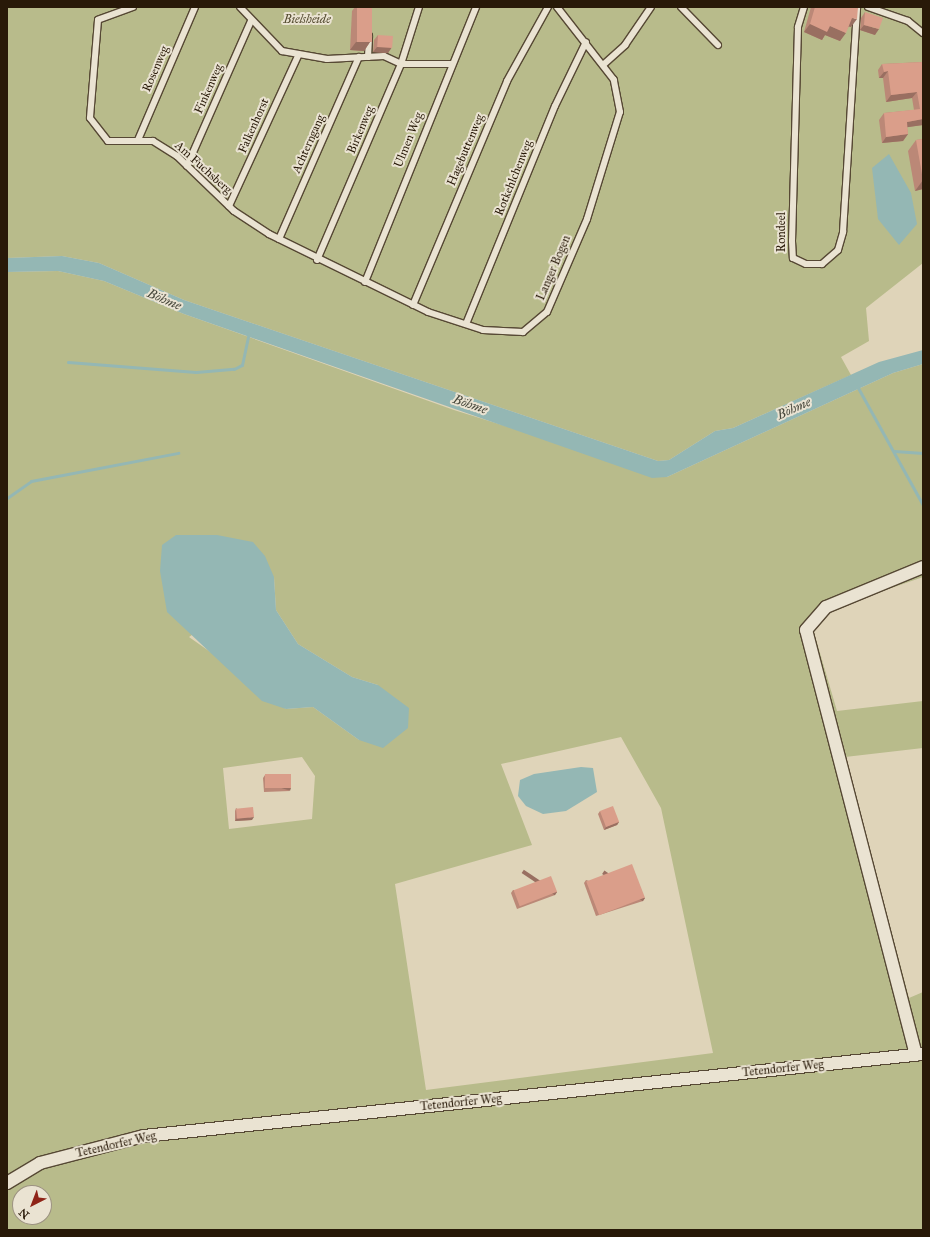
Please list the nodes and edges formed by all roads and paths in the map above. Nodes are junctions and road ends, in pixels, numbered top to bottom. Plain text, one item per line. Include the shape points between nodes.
1 (133, 7) edge
2 (195, 7) edge
3 (240, 7) edge
4 (419, 7) edge
5 (476, 7) edge
6 (548, 7) edge
7 (557, 7) edge
8 (651, 7) edge
9 (681, 7) edge
10 (804, 7) edge
11 (857, 7) edge
12 (872, 8) edge
13 (251, 21) junction
14 (370, 27) edge
15 (923, 33) edge
16 (586, 42) junction
17 (718, 45) dead end
18 (299, 54) junction
19 (359, 57) junction
20 (368, 57) junction
21 (401, 64) junction
22 (451, 64) junction
23 (603, 65) junction
24 (138, 140) junction
25 (187, 166) junction
26 (230, 206) junction
27 (280, 240) junction
28 (317, 260) junction
29 (365, 282) junction
30 (413, 305) junction
31 (466, 324) junction
32 (923, 567) edge
33 (919, 1054) edge
34 (7, 1183) edge

1 - 24 lane, Am Fuchsberg via 98,20 90,118 108,142
2 - 24 lane, Rosenweg
3 - 13 lane
4 - 21 lane, Birkenweg
5 - 22 lane, Ulmen Weg
6 - 30 lane, Hagebuttenweg via 506,81
7 - 16 lane, Langer Bogen
8 - 23 lane via 625,45
9 - 17 lane
10 - 11 lane, Rondeel via 798,34 793,258 806,264 822,264 838,250 843,232
12 - 15 lane via 908,21
13 - 18 lane via 282,51
13 - 25 lane, Finkenweg
14 - 20 lane
16 - 23 lane, Langer Bogen
16 - 31 lane, Rotkehlchenweg via 555,106
18 - 19 lane via 328,59
18 - 26 lane, Falkenhorst
19 - 20 lane
19 - 27 lane, Achterngang
20 - 21 lane via 384,56
21 - 22 lane
21 - 28 lane, Birkenweg
22 - 29 lane, Ulmen Weg
23 - 31 lane, Langer Bogen via 614,80 620,112 587,219 547,312 523,332 483,330
24 - 25 lane, Am Fuchsberg via 153,141
25 - 26 lane, Am Fuchsberg
26 - 27 lane, Am Fuchsberg
27 - 28 lane, Am Fuchsberg
28 - 29 lane, Langer Bogen
29 - 30 lane, Langer Bogen
30 - 31 lane, Langer Bogen
32 - 33 street via 826,607 806,630
33 - 34 street, Tetendorfer Weg via 144,1136 40,1163

